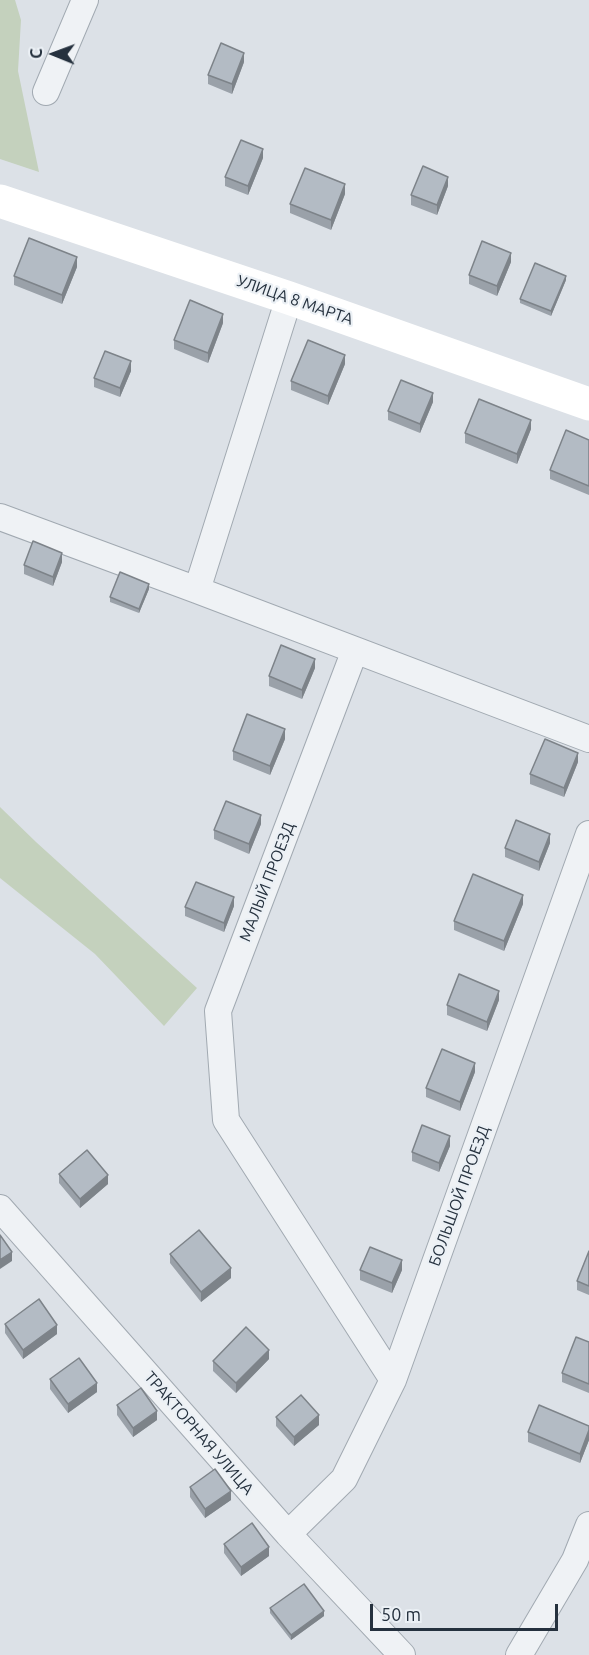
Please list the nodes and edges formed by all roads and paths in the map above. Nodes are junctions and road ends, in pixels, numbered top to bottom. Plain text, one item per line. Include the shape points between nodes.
1 (85, 0) edge
2 (46, 92) dead end
3 (0, 201) edge
4 (289, 298) junction
5 (589, 404) edge
6 (0, 517) edge
7 (197, 590) junction
8 (355, 650) junction
9 (589, 740) edge
10 (589, 834) edge
11 (0, 1208) edge
12 (393, 1380) junction
13 (589, 1526) edge
14 (288, 1534) junction
15 (402, 1655) edge
16 (519, 1655) edge

1 - 2 street
3 - 4 main road, УЛИЦА 8 МАРТА
4 - 5 main road, УЛИЦА 8 МАРТА
4 - 7 street
6 - 7 street
7 - 8 street
8 - 9 street
8 - 12 street, МАЛЫЙ ПРОЕЗД via 218,1011 226,1120
10 - 12 street, БОЛЬШОЙ ПРОЕЗД
11 - 14 street, ТРАКТОРНАЯ УЛИЦА
12 - 14 street, БОЛЬШОЙ ПРОЕЗД via 344,1479
13 - 16 street via 575,1560
14 - 15 street, ТРАКТОРНАЯ УЛИЦА

